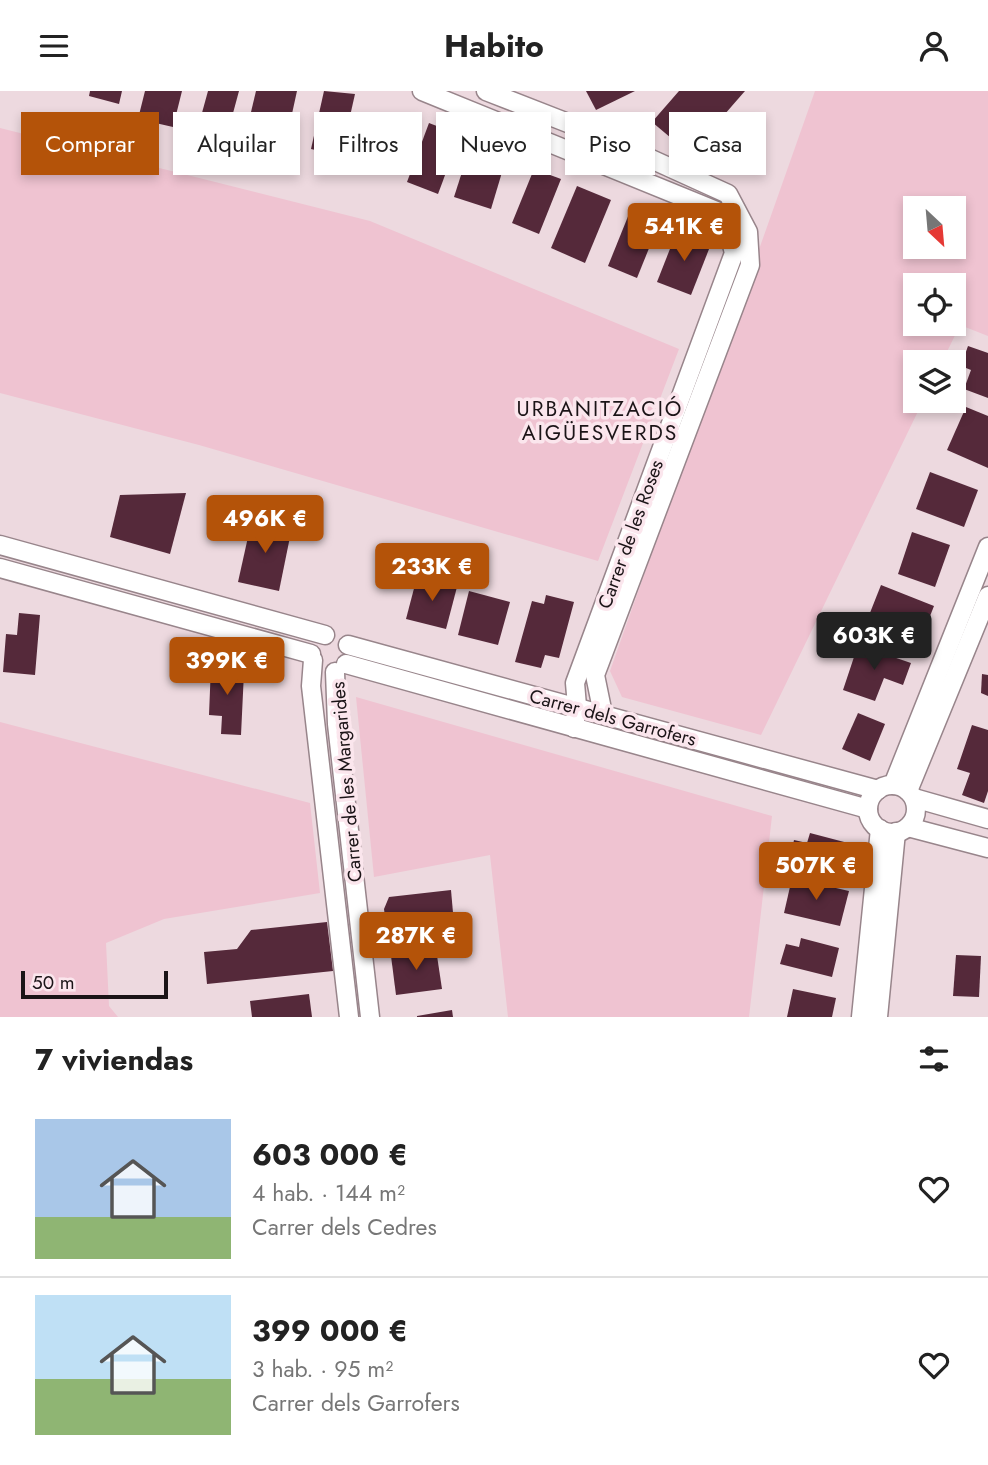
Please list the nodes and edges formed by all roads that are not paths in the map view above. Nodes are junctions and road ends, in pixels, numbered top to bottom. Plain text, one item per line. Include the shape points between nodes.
1 (422, 91) edge
2 (486, 91) edge
3 (0, 545) edge
4 (988, 547) edge
5 (0, 568) edge
6 (988, 596) edge
7 (325, 635) junction
8 (348, 645) junction
9 (312, 657) junction
10 (341, 668) junction
11 (578, 706) junction
12 (603, 713) junction
13 (574, 728) junction
14 (898, 791) junction
15 (868, 809) junction
16 (988, 819) edge
17 (895, 829) junction
18 (988, 848) edge
19 (349, 1017) edge
20 (370, 1017) edge
21 (861, 1017) edge
22 (878, 1017) edge

1 - 11 street, Carrer de les Roses via 724,214 734,253 575,683
2 - 12 street, Carrer de les Roses via 596,134 728,194 748,232 750,265 595,675
3 - 7 street
4 - 14 street
5 - 9 street
6 - 14 street
7 - 8 street via 338,635
7 - 9 street via 314,643
8 - 10 street
8 - 11 street, Carrer dels Garrofers
9 - 10 street via 321,670
9 - 19 street, Carrer de les Margarides via 311,686
10 - 13 street, Carrer dels Garrofers
10 - 20 street, Carrer de les Margarides via 337,724
11 - 12 street, Carrer dels Garrofers
11 - 13 street, Carrer de les Roses
12 - 14 street, Carrer dels Garrofers
13 - 15 street, Carrer dels Garrofers
14 - 15 street via 872,796
14 - 16 street, Carrer dels Garrofers
14 - 17 street via 916,812
15 - 17 street via 874,824
17 - 18 street
17 - 21 street
17 - 22 street

